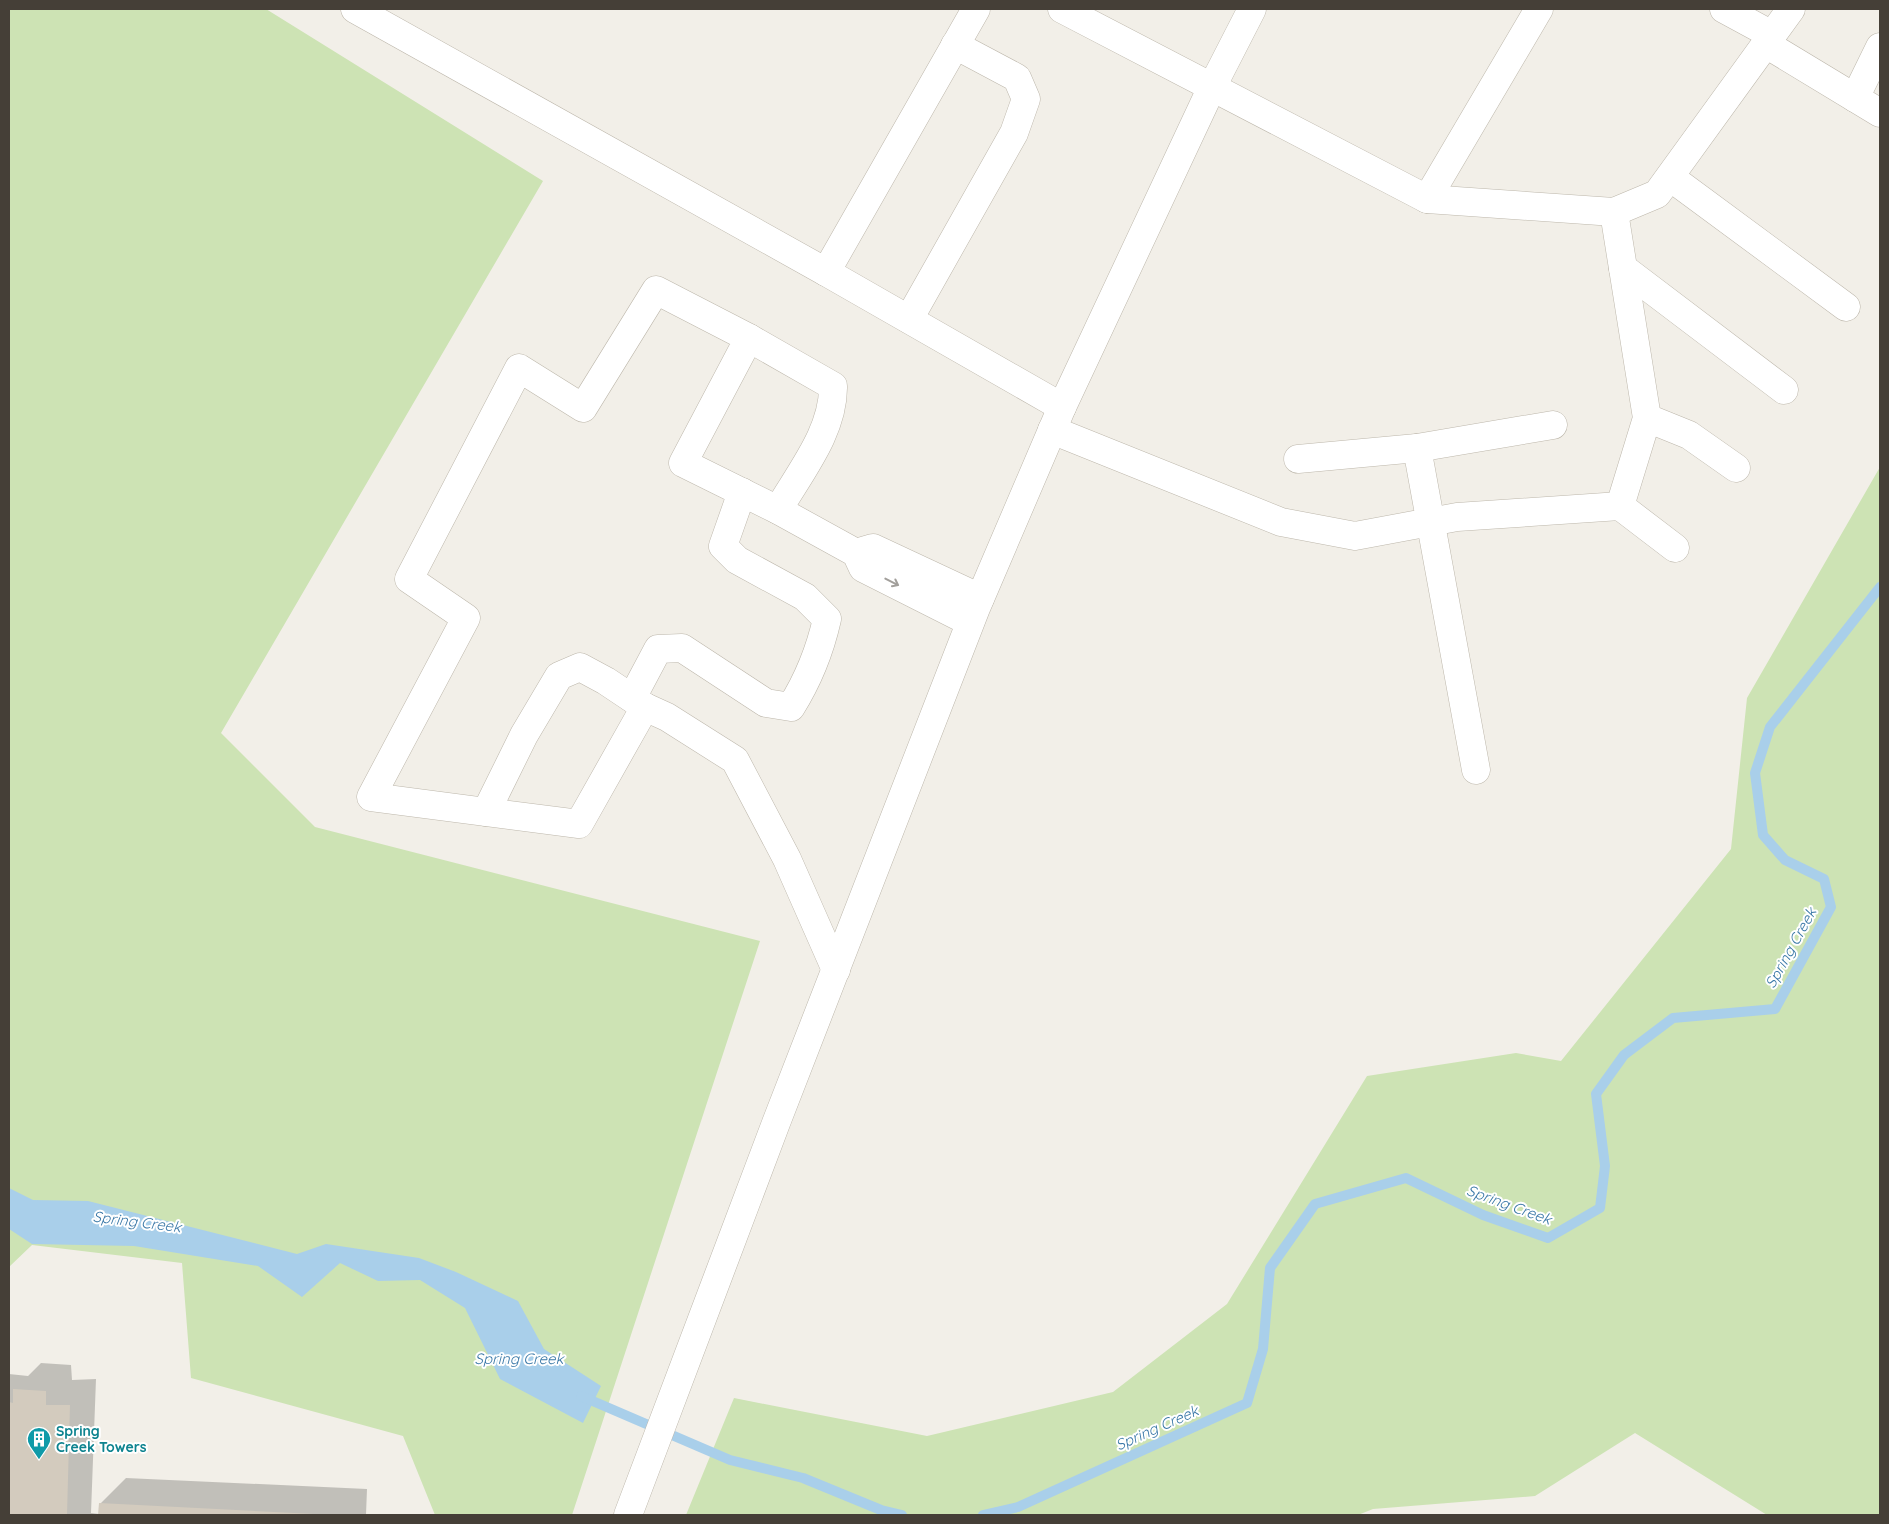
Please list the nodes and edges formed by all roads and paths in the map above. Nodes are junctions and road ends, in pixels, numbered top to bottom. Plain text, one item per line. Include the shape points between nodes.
1 (355, 9) edge
2 (976, 9) edge
3 (1062, 9) edge
4 (1252, 9) edge
5 (1538, 9) edge
6 (1724, 9) edge
7 (1791, 9) edge
8 (1769, 39) junction
9 (956, 45) junction
10 (1880, 48) edge
11 (1212, 87) junction
12 (1855, 98) junction
13 (1880, 113) edge
14 (1670, 177) junction
15 (1427, 199) junction
16 (1614, 212) junction
17 (1623, 268) junction
18 (826, 272) junction
19 (1846, 307) dead end
20 (909, 319) junction
21 (749, 338) junction
22 (1784, 390) dead end
23 (1647, 418) junction
24 (1057, 419) junction
25 (1553, 424) dead end
26 (1417, 448) junction
27 (1298, 459) dead end
28 (1736, 468) dead end
29 (742, 492) junction
30 (1620, 506) junction
31 (778, 510) junction
32 (1432, 522) junction
33 (1675, 548) dead end
34 (975, 610) junction
35 (638, 703) junction
36 (1476, 770) dead end
37 (486, 812) junction
38 (836, 970) junction
39 (628, 1515) edge

1 - 18 street
2 - 9 street
3 - 11 street
4 - 11 street
5 - 15 street
6 - 8 street
7 - 8 street
8 - 12 street
8 - 14 street
9 - 18 street
9 - 20 street via 1017,78 1026,99 1014,133
10 - 12 street
11 - 15 street
11 - 24 street
12 - 13 street
14 - 16 street via 1657,194
14 - 19 street
15 - 16 street
16 - 17 street
17 - 22 street
17 - 23 street
18 - 20 street
20 - 24 street
21 - 29 street via 683,463
21 - 31 street via 833,386 834,404 826,428
21 - 37 street via 656,290 583,408 519,368 409,580 466,618 371,798
23 - 28 street via 1689,435
23 - 30 street
24 - 32 street via 1281,522 1355,536
24 - 34 street
25 - 26 street
26 - 27 street
26 - 32 street
29 - 31 street
29 - 35 street via 723,546 737,560 805,597 827,619 822,643 803,688 791,707 766,703 682,648 658,650
30 - 32 street via 1457,517
30 - 33 street
31 - 34 street via 856,553 863,568
32 - 36 street
34 - 38 street
35 - 37 street via 579,824
35 - 37 street via 580,667 558,676
35 - 38 street via 667,717 735,760 787,859
38 - 39 street

